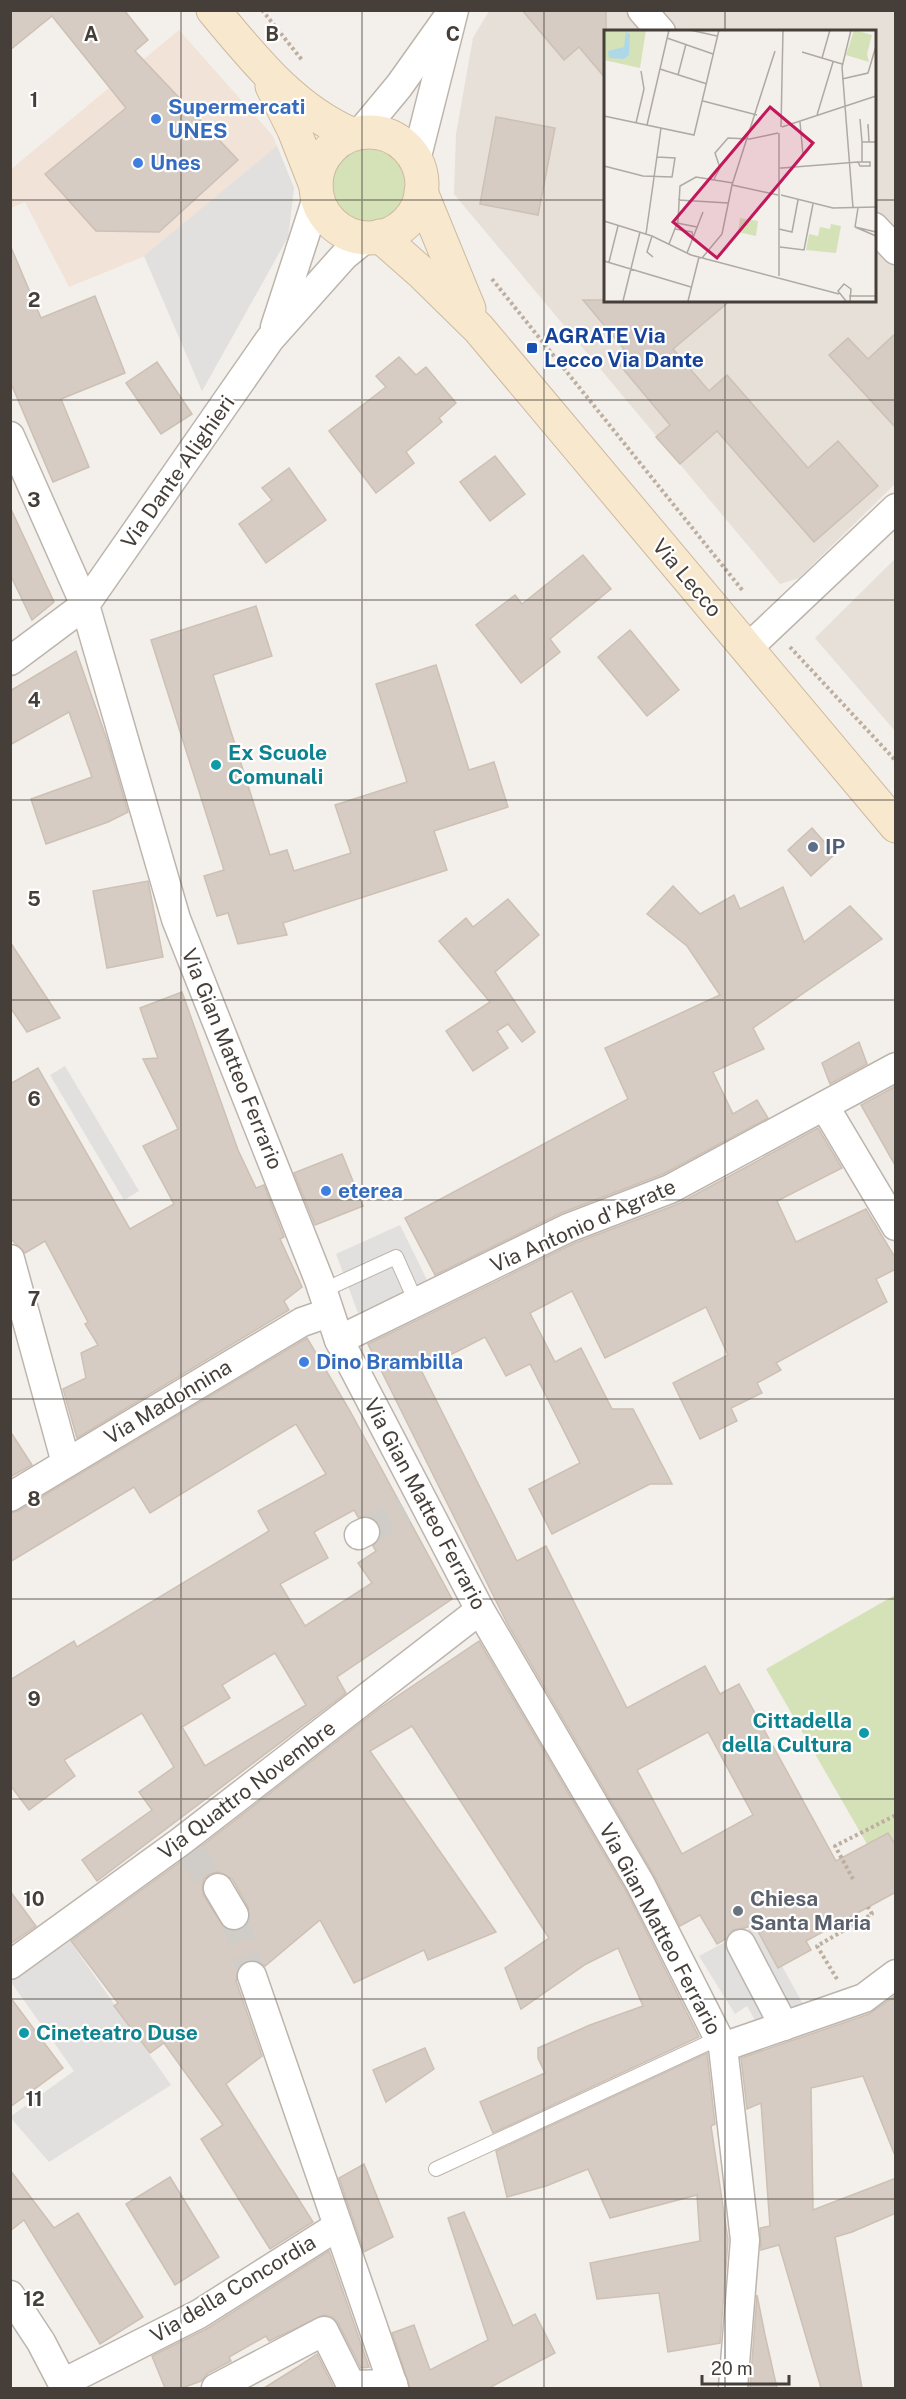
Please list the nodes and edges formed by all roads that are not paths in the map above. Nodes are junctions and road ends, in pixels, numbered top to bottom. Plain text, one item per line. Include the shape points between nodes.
1 (213, 10) edge
2 (453, 10) edge
3 (642, 10) edge
4 (659, 30) edge
5 (266, 74) junction
6 (356, 134) junction
7 (416, 160) junction
8 (317, 192) junction
9 (421, 192) junction
10 (876, 229) edge
11 (373, 237) junction
12 (896, 250) edge
13 (479, 330) junction
14 (270, 339) junction
15 (10, 436) edge
16 (896, 508) edge
17 (85, 605) junction
18 (747, 649) junction
19 (10, 661) edge
20 (896, 826) edge
21 (896, 1067) edge
22 (825, 1107) junction
23 (893, 1215) edge
24 (10, 1259) edge
25 (325, 1302) junction
26 (416, 1302) junction
27 (339, 1340) junction
28 (66, 1463) junction
29 (10, 1497) edge
30 (480, 1610) junction
31 (218, 1888) tunnel mouth
32 (234, 1915) tunnel mouth
33 (741, 1944) dead end
34 (10, 1965) edge
35 (896, 1974) edge
36 (252, 1976) tunnel mouth
37 (784, 2026) junction
38 (721, 2043) junction
39 (435, 2169) dead end
40 (338, 2226) junction
41 (10, 2295) edge
42 (393, 2386) edge
43 (59, 2387) edge
44 (216, 2388) edge
45 (733, 2388) edge

1 - 5 street
2 - 6 street via 399,86
2 - 7 street
3 - 4 street
5 - 6 street via 325,121
5 - 8 street via 294,130
6 - 7 street via 389,136 405,146
6 - 8 street via 335,144 325,155 318,170
7 - 9 street via 421,172
8 - 11 street via 332,223 347,233
8 - 14 street, Via Dante Alighieri
9 - 11 street via 404,224
9 - 13 street, Via Lecco
10 - 12 street
11 - 13 street, Via Lecco via 423,274
11 - 14 street, Via Dante Alighieri via 344,256
13 - 18 street, Via Lecco
14 - 17 street, Via Dante Alighieri
15 - 17 street, Via Gian Matteo Ferrario
16 - 18 street
17 - 19 street, Via Dante Alighieri
17 - 25 street, Via Gian Matteo Ferrario via 176,919
18 - 20 street, Via Lecco
21 - 22 street, Via Antonio d'Agrate
22 - 23 street
22 - 26 street, Via Antonio d'Agrate via 670,1189 568,1228
24 - 28 street
25 - 26 lane via 396,1257
25 - 27 street, Via Gian Matteo Ferrario
25 - 28 street, Via Madonnina via 302,1322
26 - 27 street, Via Antonio d'Agrate
27 - 30 street, Via Gian Matteo Ferrario via 413,1505
28 - 29 street, Via Madonnina
30 - 34 street, Via Quattro Novembre via 185,1847
30 - 38 street, Via Gian Matteo Ferrario via 640,1883
31 - 32 street
33 - 37 street
35 - 37 street via 864,1998
36 - 40 street, Via della Concordia
37 - 38 street
38 - 39 lane
38 - 45 street, Via Gian Matteo Ferrario via 746,2240
40 - 42 street, Via della Concordia
40 - 43 street, Via della Concordia via 199,2314
41 - 43 street
42 - 44 street, Via della Concordia via 351,2385 324,2331

